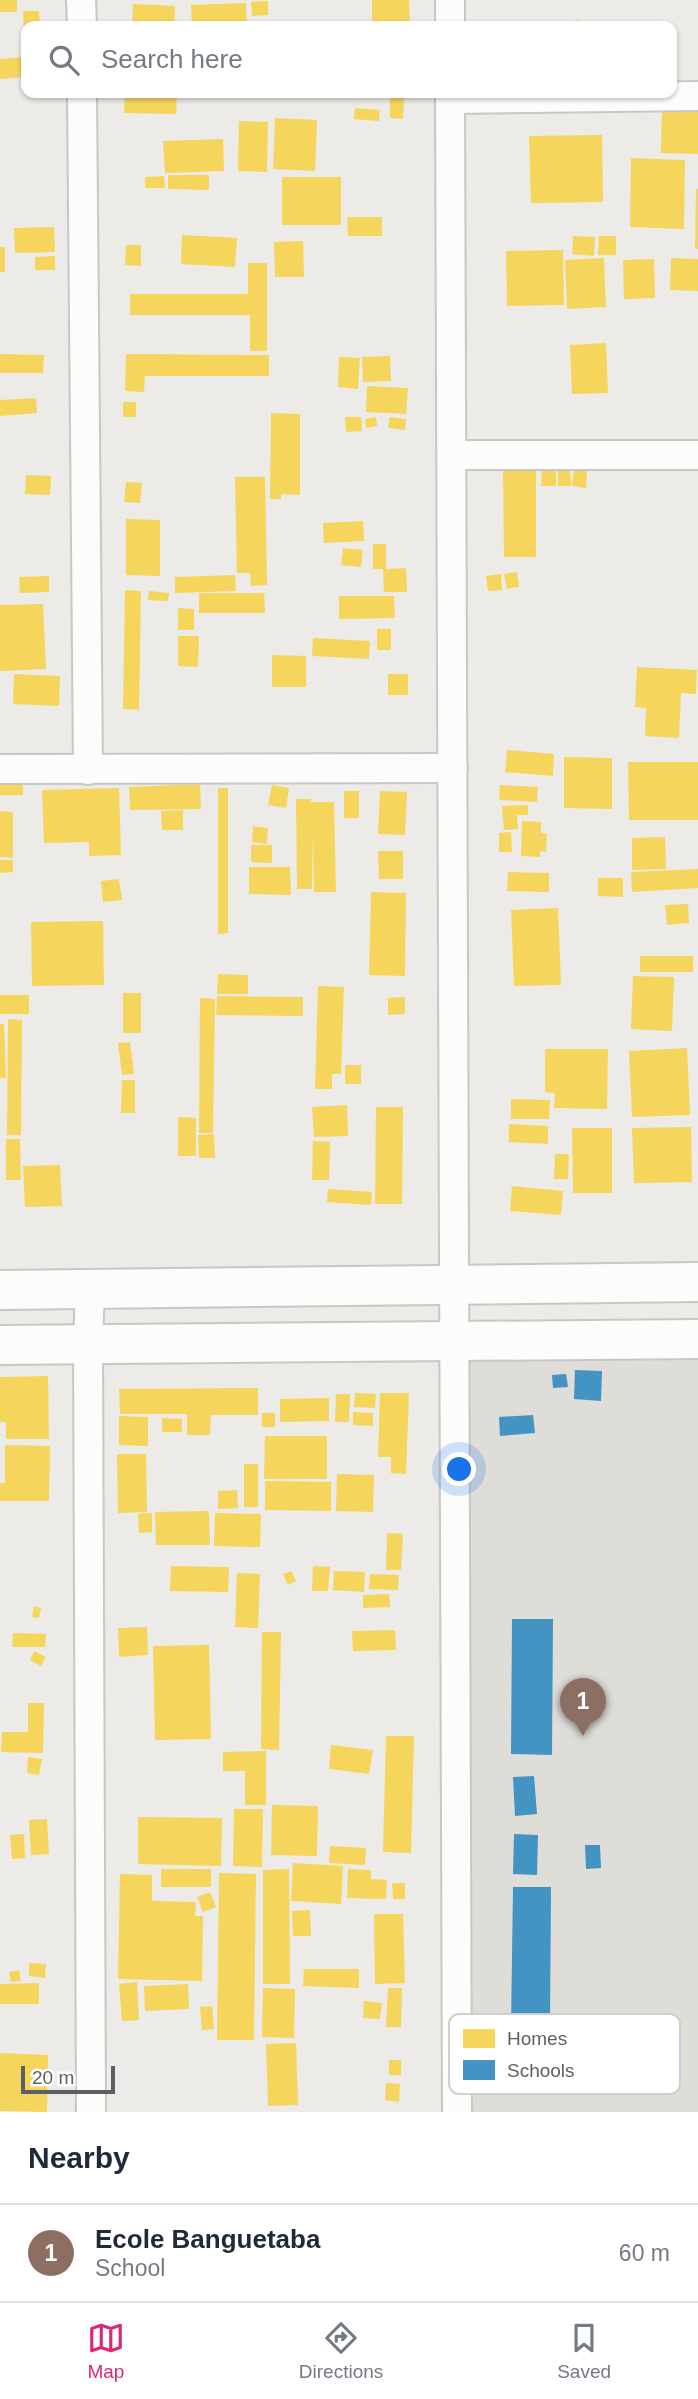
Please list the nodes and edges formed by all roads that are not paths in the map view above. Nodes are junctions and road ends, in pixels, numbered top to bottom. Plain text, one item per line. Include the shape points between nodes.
1 (81, 0) edge
2 (450, 0) edge
3 (82, 21) edge
4 (450, 21) edge
5 (677, 96) edge
6 (698, 96) edge
7 (82, 98) edge
8 (450, 98) edge
9 (452, 455) junction
10 (698, 455) edge
11 (453, 768) junction
12 (0, 769) edge
13 (88, 770) junction
14 (698, 1282) edge
15 (455, 1285) junction
16 (90, 1289) junction
17 (0, 1290) edge
18 (698, 1339) edge
19 (455, 1340) junction
20 (0, 1345) edge
21 (88, 1345) junction
22 (457, 2014) edge
23 (457, 2094) edge
24 (91, 2112) edge
25 (457, 2112) edge

1 - 3 street
2 - 4 street
5 - 6 street
7 - 13 street
8 - 9 street
9 - 10 street
9 - 11 street
11 - 13 street
11 - 15 street
12 - 13 street
14 - 15 street
15 - 16 street
15 - 19 street
16 - 17 street
16 - 21 street
18 - 19 street
19 - 21 street
19 - 22 street
20 - 21 street
21 - 24 street
23 - 25 street

